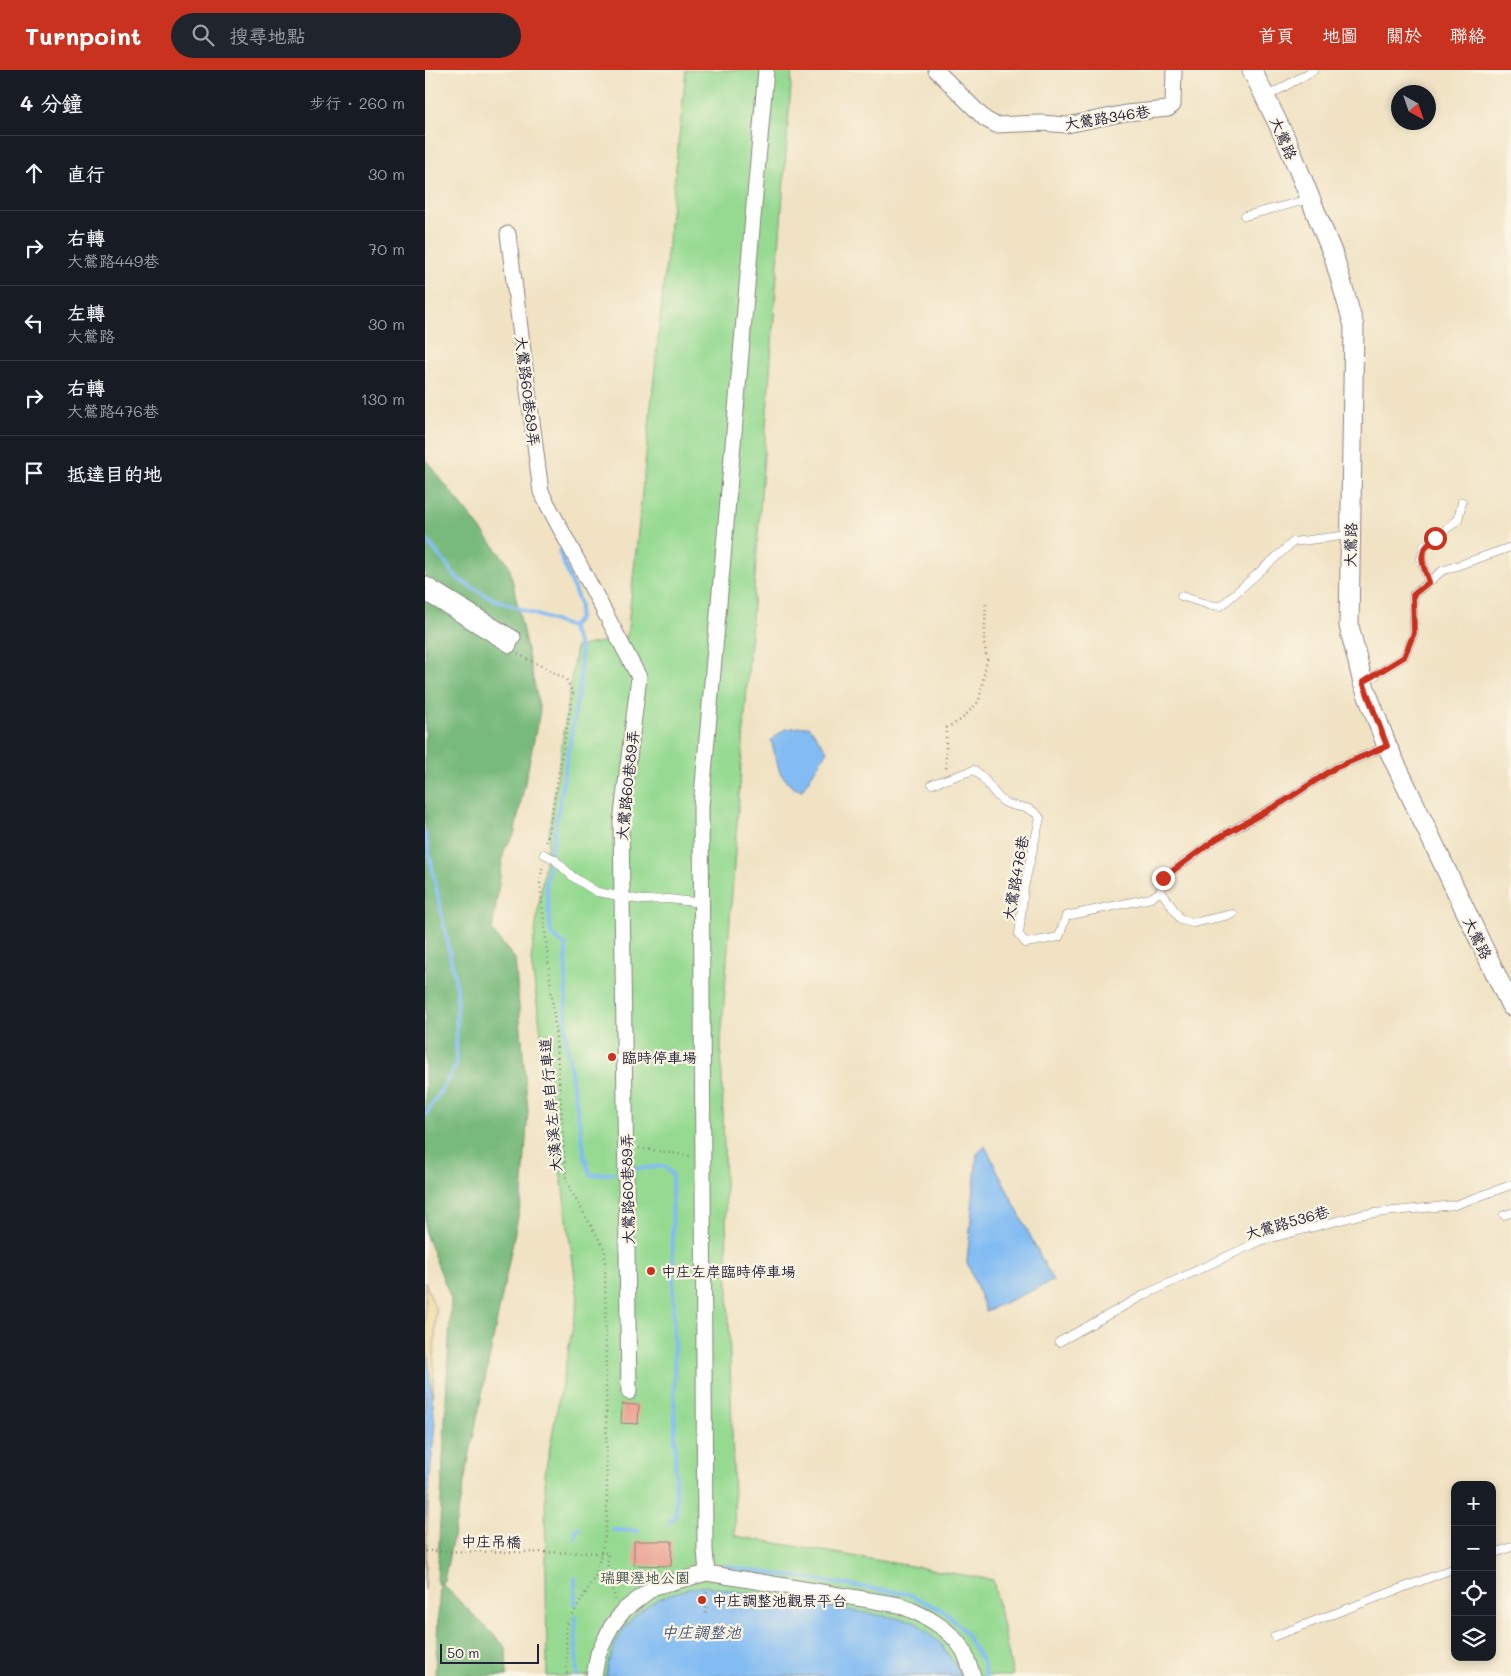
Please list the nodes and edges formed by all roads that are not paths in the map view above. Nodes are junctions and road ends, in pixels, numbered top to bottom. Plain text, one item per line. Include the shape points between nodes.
1 (766, 70) edge
2 (936, 70) edge
3 (1174, 70) edge
4 (1252, 70) edge
5 (1314, 70) edge
6 (1266, 97) junction
7 (1310, 199) junction
8 (1245, 216) dead end
9 (508, 234) dead end
10 (1462, 502) dead end
11 (1349, 535) junction
12 (1511, 547) edge
13 (425, 582) edge
14 (1429, 582) junction
15 (425, 594) edge
16 (1181, 596) dead end
17 (1363, 682) junction
18 (1387, 746) junction
19 (932, 784) dead end
20 (544, 854) road end
21 (1161, 891) junction
22 (621, 895) junction
23 (702, 903) junction
24 (1233, 914) dead end
25 (1511, 1006) edge
26 (1511, 1185) edge
27 (1059, 1342) dead end
28 (629, 1392) dead end
29 (1511, 1547) edge
30 (1496, 1553) edge
31 (1451, 1570) edge
32 (707, 1577) junction
33 (1275, 1636) dead end
34 (594, 1676) edge
35 (973, 1676) edge

1 - 23 street via 701,807
2 - 3 street, 大鶯路346巷 via 985,119 996,125 1041,123 1067,126 1126,113 1168,109 1173,105
4 - 6 street, 大鶯路
5 - 6 lane
6 - 7 street, 大鶯路
7 - 8 lane
7 - 11 street, 大鶯路 via 1334,257 1354,326
9 - 22 street, 大鶯路60巷89弄 via 541,492 639,678 621,822
10 - 14 lane via 1458,520 1424,546 1421,559
11 - 16 lane via 1293,542 1221,606
11 - 17 street, 大鶯路 via 1349,626
12 - 14 lane via 1442,570
13 - 15 street via 515,637 510,646
14 - 17 lane via 1413,595 1414,633 1404,657
17 - 18 street, 大鶯路
18 - 21 lane via 1335,768 1283,802 1216,839 1163,878
18 - 25 street, 大鶯路
19 - 21 lane, 大鶯路476巷 via 974,770 982,774 1004,802 1034,810 1040,818 1024,887 1019,935 1026,943 1059,937 1066,916 1151,898
20 - 22 lane via 597,892
21 - 24 lane via 1181,920 1193,923
22 - 23 lane via 643,900
22 - 28 street, 大鶯路60巷89弄
23 - 32 street
26 - 27 lane, 大鶯路536巷 via 1455,1205 1364,1214 1260,1241 1145,1295
29 - 30 lane
31 - 33 lane
32 - 34 street via 654,1587 624,1610 611,1627 598,1654
32 - 35 street via 899,1605 929,1617 943,1628 963,1650

